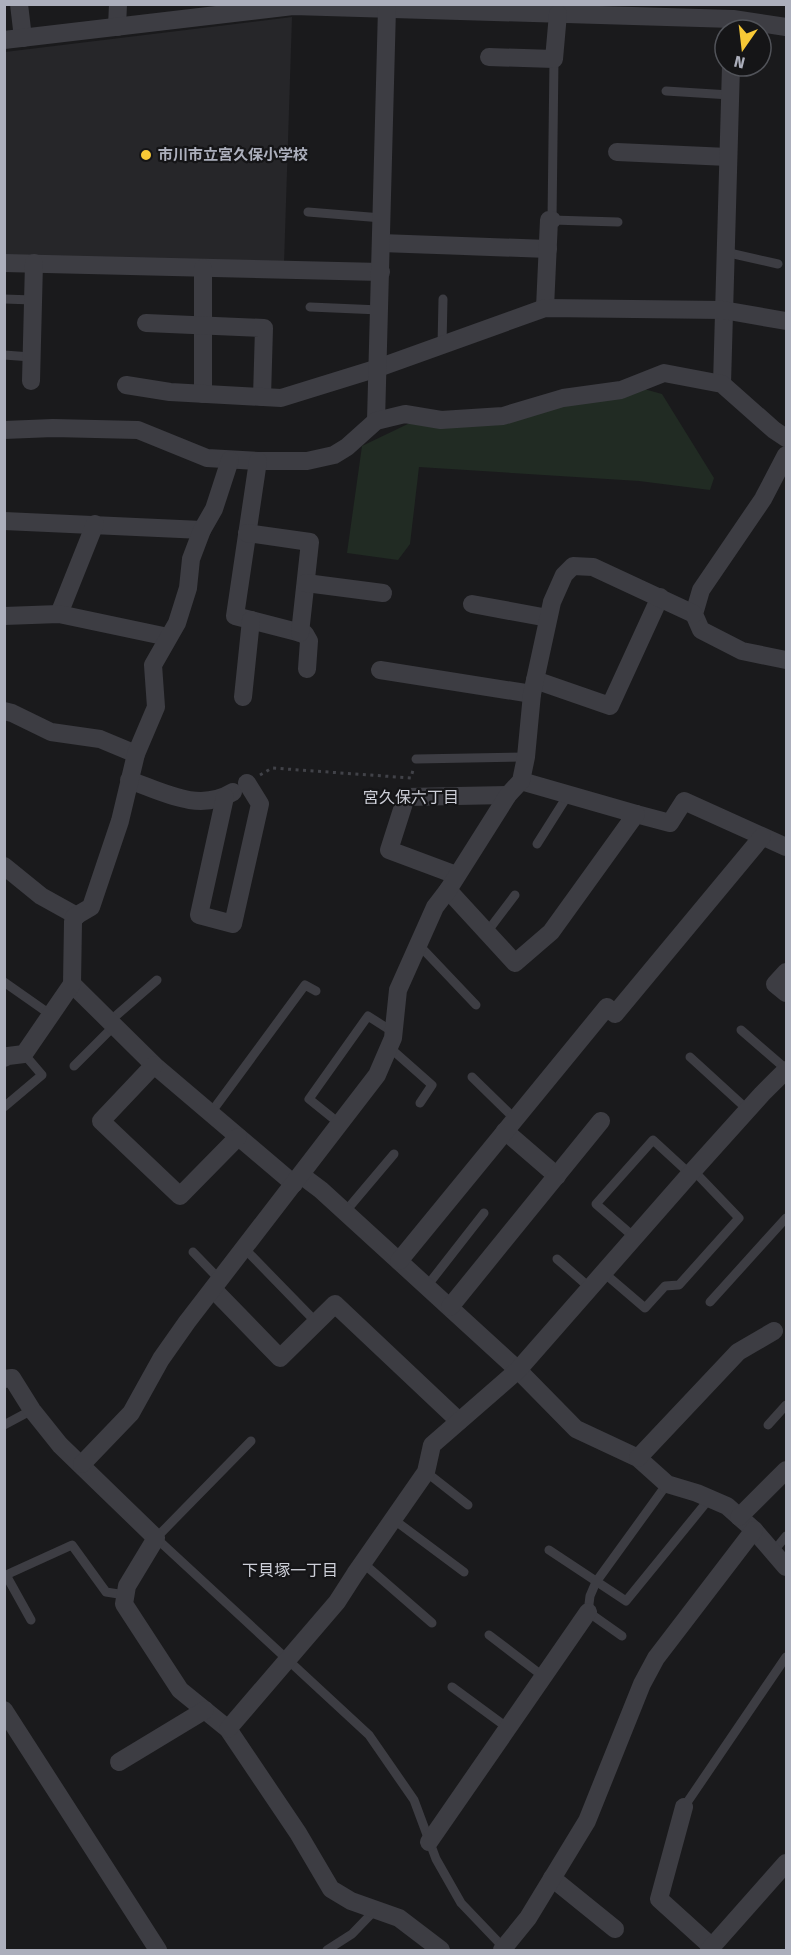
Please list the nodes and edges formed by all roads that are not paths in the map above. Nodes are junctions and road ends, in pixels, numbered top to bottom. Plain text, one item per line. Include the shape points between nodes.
1 (19, 4) edge
2 (118, 4) edge
3 (324, 6) edge
4 (387, 8) junction
5 (526, 9) edge
6 (558, 14) junction
7 (733, 18) edge
8 (117, 27) junction
9 (14, 39) edge
10 (489, 57) dead end
11 (554, 59) junction
12 (731, 78) edge
13 (666, 91) dead end
14 (730, 95) junction
15 (617, 152) dead end
16 (728, 157) junction
17 (308, 212) dead end
18 (382, 218) junction
19 (552, 220) junction
20 (618, 222) dead end
21 (381, 243) junction
22 (548, 249) junction
23 (725, 252) junction
24 (4, 263) edge
25 (34, 263) junction
26 (778, 264) dead end
27 (203, 268) junction
28 (381, 272) junction
29 (4, 298) edge
30 (443, 299) dead end
31 (33, 300) junction
32 (310, 307) dead end
33 (545, 308) junction
34 (380, 310) junction
35 (723, 310) junction
36 (786, 321) edge
37 (146, 323) dead end
38 (203, 327) junction
39 (442, 345) junction
40 (4, 355) edge
41 (31, 357) junction
42 (378, 368) junction
43 (31, 381) dead end
44 (722, 384) junction
45 (126, 385) dead end
46 (203, 394) junction
47 (262, 397) junction
48 (376, 421) junction
49 (4, 430) edge
50 (786, 438) edge
51 (786, 455) edge
52 (230, 460) junction
53 (258, 461) junction
54 (4, 521) edge
55 (95, 524) junction
56 (202, 530) junction
57 (248, 533) junction
58 (306, 583) junction
59 (383, 593) dead end
60 (660, 597) junction
61 (472, 604) dead end
62 (59, 614) junction
63 (694, 614) junction
64 (4, 616) edge
65 (548, 618) junction
66 (250, 620) junction
67 (300, 633) junction
68 (168, 637) junction
69 (786, 660) edge
70 (307, 669) dead end
71 (380, 670) dead end
72 (534, 687) junction
73 (243, 697) dead end
74 (4, 711) edge
75 (136, 754) junction
76 (526, 757) junction
77 (416, 759) road end
78 (129, 780) junction
79 (521, 781) junction
80 (508, 795) junction
81 (568, 795) junction
82 (225, 797) junction
83 (636, 814) junction
84 (762, 837) junction
85 (537, 844) dead end
86 (786, 847) edge
87 (4, 866) edge
88 (452, 883) junction
89 (514, 895) dead end
90 (77, 916) junction
91 (487, 932) junction
92 (418, 944) junction
93 (786, 972) edge
94 (157, 980) dead end
95 (4, 982) edge
96 (72, 984) junction
97 (316, 991) dead end
98 (786, 993) edge
99 (476, 1005) dead end
100 (51, 1016) junction
101 (112, 1024) junction
102 (741, 1030) dead end
103 (391, 1040) junction
104 (24, 1054) junction
105 (690, 1057) dead end
106 (4, 1058) edge
107 (154, 1065) junction
108 (74, 1066) dead end
109 (786, 1069) edge
110 (472, 1077) dead end
111 (420, 1103) dead end
112 (4, 1107) edge
113 (748, 1110) junction
114 (210, 1114) junction
115 (601, 1121) dead end
116 (340, 1124) junction
117 (510, 1125) junction
118 (238, 1137) junction
119 (394, 1154) dead end
120 (692, 1172) junction
121 (557, 1176) junction
122 (298, 1180) junction
123 (345, 1212) junction
124 (484, 1213) dead end
125 (786, 1218) edge
126 (634, 1237) junction
127 (244, 1248) junction
128 (193, 1252) dead end
129 (557, 1259) dead end
130 (399, 1261) junction
131 (603, 1272) junction
132 (216, 1284) junction
133 (427, 1286) junction
134 (589, 1287) junction
135 (710, 1302) dead end
136 (450, 1307) junction
137 (316, 1322) junction
138 (774, 1331) dead end
139 (518, 1370) junction
140 (4, 1378) edge
141 (786, 1405) edge
142 (32, 1410) junction
143 (459, 1421) junction
144 (4, 1425) edge
145 (768, 1425) dead end
146 (251, 1441) dead end
147 (638, 1458) junction
148 (82, 1464) junction
149 (786, 1470) edge
150 (426, 1472) junction
151 (667, 1484) junction
152 (710, 1498) junction
153 (468, 1505) dead end
154 (740, 1517) junction
155 (393, 1519) junction
156 (754, 1530) junction
157 (786, 1536) edge
158 (156, 1538) junction
159 (549, 1550) dead end
160 (773, 1551) junction
161 (363, 1563) junction
162 (786, 1567) edge
163 (464, 1572) dead end
164 (596, 1582) junction
165 (125, 1595) junction
166 (588, 1612) junction
167 (31, 1620) dead end
168 (432, 1623) dead end
169 (489, 1635) dead end
170 (621, 1636) dead end
171 (786, 1657) edge
172 (289, 1661) junction
173 (544, 1677) junction
174 (452, 1687) dead end
175 (4, 1710) edge
176 (205, 1710) junction
177 (508, 1728) junction
178 (228, 1729) junction
179 (119, 1762) dead end
180 (684, 1807) joint
181 (429, 1842) junction
182 (786, 1863) edge
183 (552, 1878) junction
184 (376, 1909) junction
185 (615, 1929) dead end
186 (710, 1949) edge
187 (158, 1950) edge
188 (327, 1950) edge
189 (441, 1950) edge
190 (504, 1950) edge

1 - 9 street
2 - 8 street
3 - 4 street
3 - 8 street via 293,6
4 - 5 street
4 - 18 street
5 - 6 street
6 - 7 street
6 - 11 street
8 - 9 street
10 - 11 street
11 - 19 lane
12 - 14 street
13 - 14 lane
14 - 16 street
15 - 16 street
16 - 23 street
17 - 18 lane
18 - 21 street
19 - 20 lane
19 - 22 street
21 - 22 street
21 - 28 street
22 - 33 street
23 - 26 lane
23 - 35 street
24 - 25 street
25 - 27 street
25 - 31 street
27 - 28 street
27 - 38 street
28 - 34 street
29 - 31 lane
30 - 39 lane
31 - 41 street
32 - 34 lane
33 - 35 street
33 - 39 street
34 - 42 street
35 - 36 street
35 - 44 street
37 - 38 street
38 - 46 street
38 - 47 street via 264,328
39 - 42 street
40 - 41 lane
41 - 43 street
42 - 47 street via 281,398
42 - 48 street
44 - 48 street via 664,373 621,390 564,398 503,416 441,420 405,414
44 - 50 street
45 - 46 street
46 - 47 street
48 - 53 street via 334,455 308,461
49 - 52 street via 138,430 207,458
51 - 63 street via 764,499 701,590
52 - 53 street
52 - 56 street via 214,509
53 - 57 street
54 - 55 street
55 - 56 street
55 - 62 street
56 - 68 street via 191,559 177,623
57 - 58 street via 310,542
57 - 66 street via 235,616
58 - 59 street
58 - 67 street
60 - 63 street
60 - 65 street via 593,567 573,566 564,575
60 - 72 street via 610,706
61 - 65 street
62 - 64 street
62 - 68 street
63 - 69 street via 701,630 742,651
65 - 72 street
66 - 67 street
66 - 73 street
67 - 70 street via 309,641
68 - 75 street via 153,665 156,707
71 - 72 street
72 - 76 street
74 - 75 street via 51,732 100,738
75 - 78 street
76 - 77 lane
76 - 79 street
78 - 82 street via 185,800 202,802
78 - 90 street via 120,821 91,907
79 - 80 street
79 - 81 street
80 - 88 street
80 - 88 street via 406,797 389,850
81 - 83 street
81 - 85 lane
82 - 82 street via 250,781 260,804 232,924 199,915
83 - 84 street via 670,823 684,801
83 - 91 street via 551,932 515,963
84 - 86 street
84 - 117 street via 615,1014 607,1007
87 - 90 street via 42,896
88 - 91 street
88 - 92 street via 435,907
89 - 91 lane
90 - 96 street via 73,922
92 - 99 lane
92 - 103 street via 398,990
93 - 98 street via 775,984
94 - 101 lane
95 - 100 lane
96 - 100 street
96 - 101 street
97 - 114 lane via 304,985
100 - 104 street
101 - 107 street
101 - 108 lane
102 - 109 lane
103 - 111 lane via 432,1085
103 - 116 street via 377,1075
103 - 116 lane via 368,1016 309,1099
104 - 106 street
104 - 112 lane via 42,1075
105 - 113 lane
107 - 114 street
107 - 118 street via 101,1121 180,1196
109 - 113 street
110 - 117 lane
113 - 120 street
114 - 118 street
115 - 121 street
116 - 122 street
117 - 121 street
117 - 130 street
118 - 122 street
119 - 123 lane
120 - 126 street
120 - 126 lane via 652,1140 596,1204
120 - 131 lane via 739,1218 679,1286 665,1287 645,1308
121 - 136 street
122 - 123 street
122 - 127 street
123 - 130 street
124 - 133 lane
125 - 135 lane
126 - 131 street
127 - 132 street
127 - 137 lane
128 - 132 lane
129 - 134 lane
130 - 133 street
131 - 134 street
132 - 137 street via 280,1358
132 - 148 street via 161,1359 131,1413
133 - 136 street
134 - 139 street
136 - 139 street
137 - 143 street via 334,1304
138 - 147 street via 738,1352
139 - 143 street
139 - 147 street via 576,1429
140 - 142 street via 12,1378
141 - 145 lane
142 - 144 lane
142 - 148 street via 60,1445
143 - 150 street via 432,1445
146 - 158 lane
147 - 151 street
148 - 158 street
149 - 154 street
150 - 153 lane
150 - 155 street
151 - 152 street
151 - 164 lane
152 - 154 street
152 - 164 lane via 626,1601
154 - 156 street
155 - 161 street
155 - 163 lane
156 - 160 street
156 - 183 street via 656,1658 587,1821
157 - 160 lane
158 - 165 street
158 - 172 lane
159 - 164 lane
160 - 162 street
161 - 168 lane
161 - 172 street
164 - 166 lane
165 - 167 lane via 106,1592 72,1545 6,1575
165 - 176 street via 124,1604 180,1690
166 - 170 lane
166 - 173 street
169 - 173 lane
171 - 180 lane
172 - 178 street
172 - 181 lane via 369,1735 414,1800
173 - 177 street
174 - 177 lane
175 - 187 street
176 - 178 street
176 - 179 street
177 - 181 street
178 - 184 street via 331,1889
180 - 186 street via 659,1899
181 - 190 lane via 462,1903
182 - 186 street
183 - 185 street
183 - 190 street
184 - 188 lane via 352,1934
184 - 189 street via 399,1918

